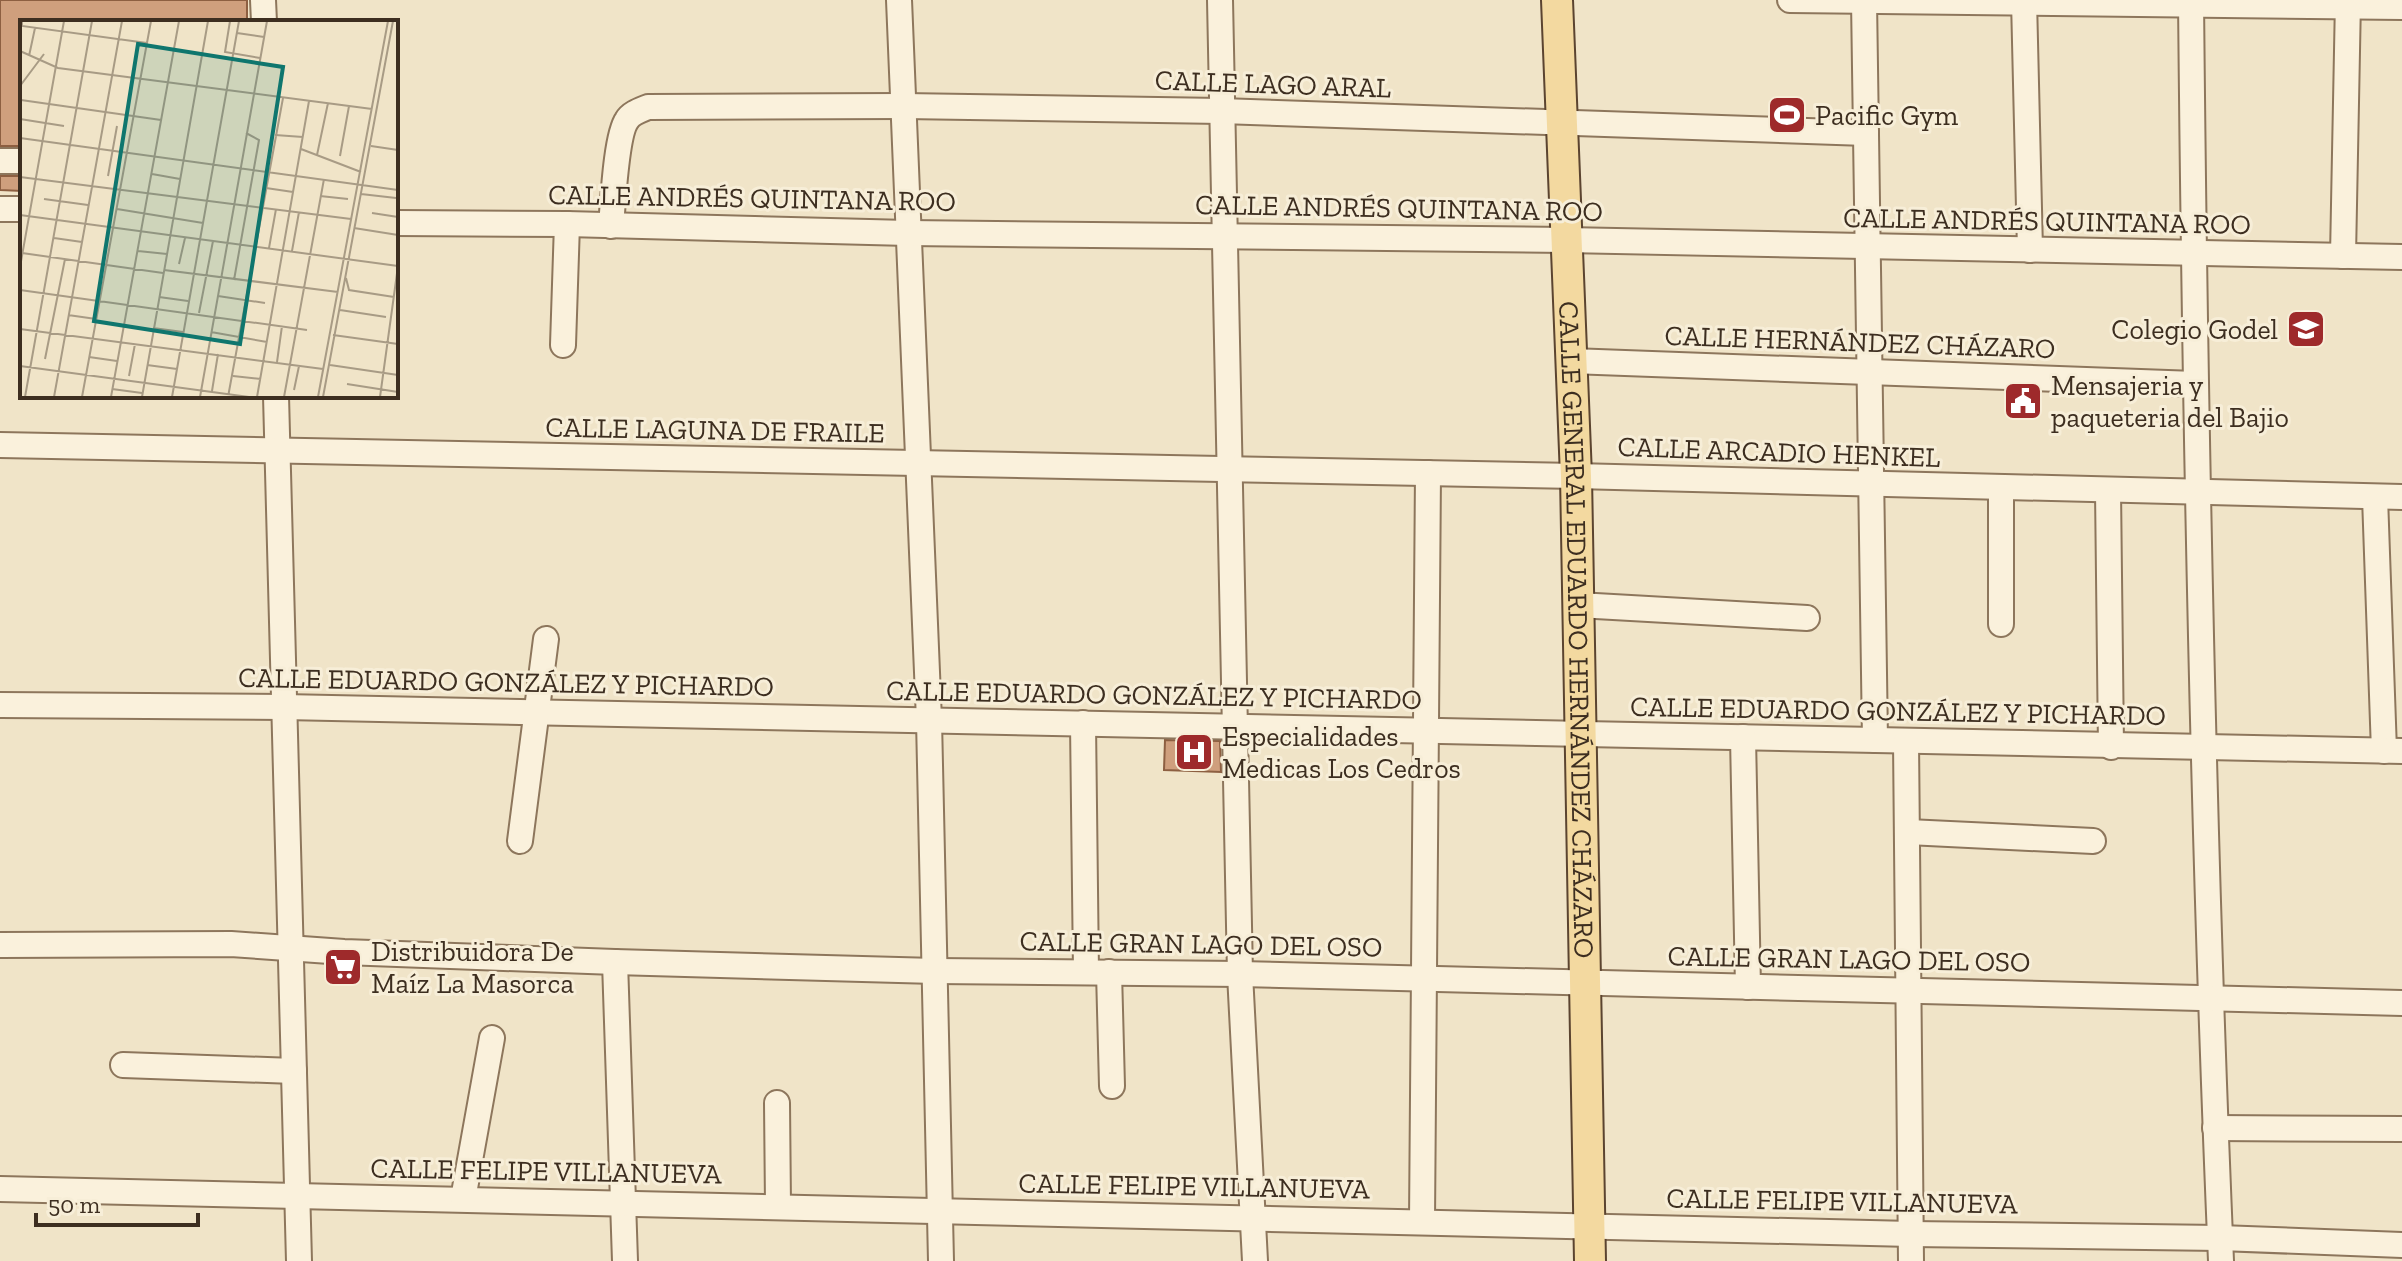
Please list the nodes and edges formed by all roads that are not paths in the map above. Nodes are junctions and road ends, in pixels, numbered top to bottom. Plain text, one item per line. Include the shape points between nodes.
1 (263, 0) edge
2 (899, 0) edge
3 (1220, 0) edge
4 (1557, 0) edge
5 (1790, 0) edge
6 (1864, 1) edge
7 (2024, 2) edge
8 (2191, 2) edge
9 (2348, 2) edge
10 (2402, 7) edge
11 (264, 20) edge
12 (904, 106) junction
13 (1221, 111) junction
14 (1561, 123) junction
15 (1866, 133) junction
16 (398, 223) edge
17 (567, 224) junction
18 (611, 226) junction
19 (908, 233) junction
20 (1226, 234) junction
21 (1566, 240) junction
22 (1868, 247) junction
23 (2030, 250) junction
24 (2193, 254) junction
25 (2343, 256) junction
26 (2402, 257) edge
27 (563, 345) dead end
28 (1571, 361) junction
29 (1870, 373) junction
30 (2195, 384) junction
31 (276, 398) edge
32 (0, 445) edge
33 (277, 450) junction
34 (917, 464) junction
35 (1230, 470) junction
36 (1428, 473) junction
37 (1576, 476) junction
38 (1873, 484) junction
39 (2001, 488) junction
40 (2108, 490) junction
41 (2199, 493) junction
42 (2375, 497) junction
43 (2402, 497) edge
44 (1578, 605) junction
45 (1807, 618) dead end
46 (2001, 624) dead end
47 (546, 639) dead end
48 (0, 705) edge
49 (284, 707) junction
50 (536, 712) junction
51 (929, 720) junction
52 (1083, 723) junction
53 (1234, 727) junction
54 (1426, 731) junction
55 (1580, 734) junction
56 (1743, 737) junction
57 (1875, 740) junction
58 (1906, 741) junction
59 (2111, 747) junction
60 (2205, 748) junction
61 (2393, 751) edge
62 (1908, 832) junction
63 (520, 841) dead end
64 (2093, 841) dead end
65 (0, 945) edge
66 (291, 947) junction
67 (615, 962) junction
68 (935, 971) junction
69 (1097, 972) junction
70 (1240, 974) junction
71 (1424, 979) junction
72 (1585, 983) junction
73 (1748, 987) junction
74 (1909, 990) junction
75 (2210, 998) junction
76 (2402, 1003) edge
77 (492, 1038) dead end
78 (123, 1065) dead end
79 (294, 1071) junction
80 (1112, 1086) dead end
81 (777, 1103) dead end
82 (2215, 1128) junction
83 (2402, 1129) edge
84 (0, 1189) edge
85 (297, 1195) junction
86 (463, 1199) junction
87 (623, 1203) junction
88 (778, 1206) junction
89 (940, 1210) junction
90 (1254, 1217) junction
91 (1422, 1221) junction
92 (1589, 1225) junction
93 (1911, 1234) junction
94 (2220, 1250) edge
95 (2392, 1250) edge
96 (299, 1261) edge
97 (625, 1261) edge
98 (941, 1261) edge
99 (1255, 1261) edge
100 (1590, 1261) edge
101 (1911, 1261) edge

1 - 11 street
2 - 12 street
3 - 13 street
4 - 14 main road, CALLE GENERAL EDUARDO HERNÁNDEZ CHÁZARO
5 - 6 street
6 - 7 street
6 - 15 street
7 - 8 street
7 - 23 street
8 - 9 street
8 - 24 street
9 - 10 street
9 - 25 street
12 - 13 street, CALLE LAGO ARAL
12 - 18 street, CALLE LAGO ARAL via 648,107 626,120 621,135
12 - 19 street
13 - 14 street, CALLE LAGO ARAL
13 - 20 street
14 - 15 street, CALLE LAGO ARAL
14 - 21 main road, CALLE GENERAL EDUARDO HERNÁNDEZ CHÁZARO
15 - 22 street
16 - 17 street, CALLE ANDRÉS QUINTANA ROO
17 - 18 street, CALLE ANDRÉS QUINTANA ROO
17 - 27 street
18 - 19 street, CALLE ANDRÉS QUINTANA ROO
19 - 20 street, CALLE ANDRÉS QUINTANA ROO
19 - 34 street
20 - 21 street, CALLE ANDRÉS QUINTANA ROO
20 - 35 street
21 - 22 street, CALLE ANDRÉS QUINTANA ROO
21 - 28 main road, CALLE GENERAL EDUARDO HERNÁNDEZ CHÁZARO
22 - 23 street, CALLE ANDRÉS QUINTANA ROO
22 - 29 street
23 - 24 street, CALLE ANDRÉS QUINTANA ROO
24 - 25 street, CALLE ANDRÉS QUINTANA ROO
24 - 30 street
25 - 26 street, CALLE ANDRÉS QUINTANA ROO
28 - 29 street, CALLE HERNÁNDEZ CHÁZARO
28 - 37 main road, CALLE GENERAL EDUARDO HERNÁNDEZ CHÁZARO
29 - 30 street, CALLE HERNÁNDEZ CHÁZARO
29 - 38 street
30 - 41 street
31 - 33 street
32 - 33 street, CALLE LAGUNA DE FRAILE
33 - 34 street, CALLE LAGUNA DE FRAILE
33 - 49 street
34 - 35 street, CALLE LAGUNA DE FRAILE
34 - 51 street
35 - 36 street, CALLE LAGUNA DE FRAILE
35 - 53 street
36 - 37 street, CALLE ARCADIO HENKEL
36 - 54 street
37 - 38 street, CALLE ARCADIO HENKEL
37 - 44 main road, CALLE GENERAL EDUARDO HERNÁNDEZ CHÁZARO
38 - 39 street, CALLE ARCADIO HENKEL
38 - 57 street
39 - 40 street, CALLE ARCADIO HENKEL
39 - 46 street
40 - 41 street, CALLE ARCADIO HENKEL
40 - 59 street
41 - 42 street, CALLE ARCADIO HENKEL
41 - 60 street
42 - 43 street, CALLE ARCADIO HENKEL
42 - 61 street
44 - 45 street
44 - 55 main road, CALLE GENERAL EDUARDO HERNÁNDEZ CHÁZARO
47 - 50 street
48 - 49 street, CALLE EDUARDO GONZÁLEZ Y PICHARDO
49 - 50 street, CALLE EDUARDO GONZÁLEZ Y PICHARDO
49 - 66 street
50 - 51 street, CALLE EDUARDO GONZÁLEZ Y PICHARDO
50 - 63 street
51 - 52 street, CALLE EDUARDO GONZÁLEZ Y PICHARDO
51 - 68 street
52 - 53 street, CALLE EDUARDO GONZÁLEZ Y PICHARDO
52 - 69 street
53 - 54 street, CALLE EDUARDO GONZÁLEZ Y PICHARDO
53 - 70 street
54 - 55 street, CALLE EDUARDO GONZÁLEZ Y PICHARDO
54 - 71 street
55 - 56 street, CALLE EDUARDO GONZÁLEZ Y PICHARDO
55 - 72 main road, CALLE GENERAL EDUARDO HERNÁNDEZ CHÁZARO
56 - 57 street, CALLE EDUARDO GONZÁLEZ Y PICHARDO
56 - 73 street
57 - 58 street, CALLE EDUARDO GONZÁLEZ Y PICHARDO
58 - 59 street, CALLE EDUARDO GONZÁLEZ Y PICHARDO
58 - 62 street
59 - 60 street, CALLE EDUARDO GONZÁLEZ Y PICHARDO
60 - 61 street, CALLE EDUARDO GONZÁLEZ Y PICHARDO
60 - 75 street
62 - 64 street
62 - 74 street
65 - 66 street, CALLE GRAN LAGO DEL OSO
66 - 67 street, CALLE GRAN LAGO DEL OSO
66 - 79 street
67 - 68 street, CALLE GRAN LAGO DEL OSO
67 - 87 street
68 - 69 street, CALLE GRAN LAGO DEL OSO
68 - 89 street
69 - 70 street, CALLE GRAN LAGO DEL OSO
69 - 80 street
70 - 71 street, CALLE GRAN LAGO DEL OSO
70 - 90 street
71 - 72 street, CALLE GRAN LAGO DEL OSO
71 - 91 street
72 - 73 street, CALLE GRAN LAGO DEL OSO
72 - 92 main road, CALLE GENERAL EDUARDO HERNÁNDEZ CHÁZARO
73 - 74 street, CALLE GRAN LAGO DEL OSO
74 - 75 street, CALLE GRAN LAGO DEL OSO
74 - 93 street
75 - 76 street, CALLE GRAN LAGO DEL OSO
75 - 82 street
77 - 86 street
78 - 79 street
79 - 85 street
81 - 88 street
82 - 83 street
82 - 94 street
84 - 85 street, CALLE FELIPE VILLANUEVA
85 - 86 street, CALLE FELIPE VILLANUEVA
85 - 96 street
86 - 87 street, CALLE FELIPE VILLANUEVA
87 - 88 street, CALLE FELIPE VILLANUEVA
87 - 97 street
88 - 89 street, CALLE FELIPE VILLANUEVA
89 - 90 street, CALLE FELIPE VILLANUEVA
89 - 98 street
90 - 91 street, CALLE FELIPE VILLANUEVA
90 - 99 street
91 - 92 street, CALLE FELIPE VILLANUEVA
92 - 93 street, CALLE FELIPE VILLANUEVA
92 - 100 main road, CALLE GENERAL EDUARDO HERNÁNDEZ CHÁZARO
93 - 94 street, CALLE FELIPE VILLANUEVA
93 - 101 street
94 - 95 street, CALLE FELIPE VILLANUEVA

